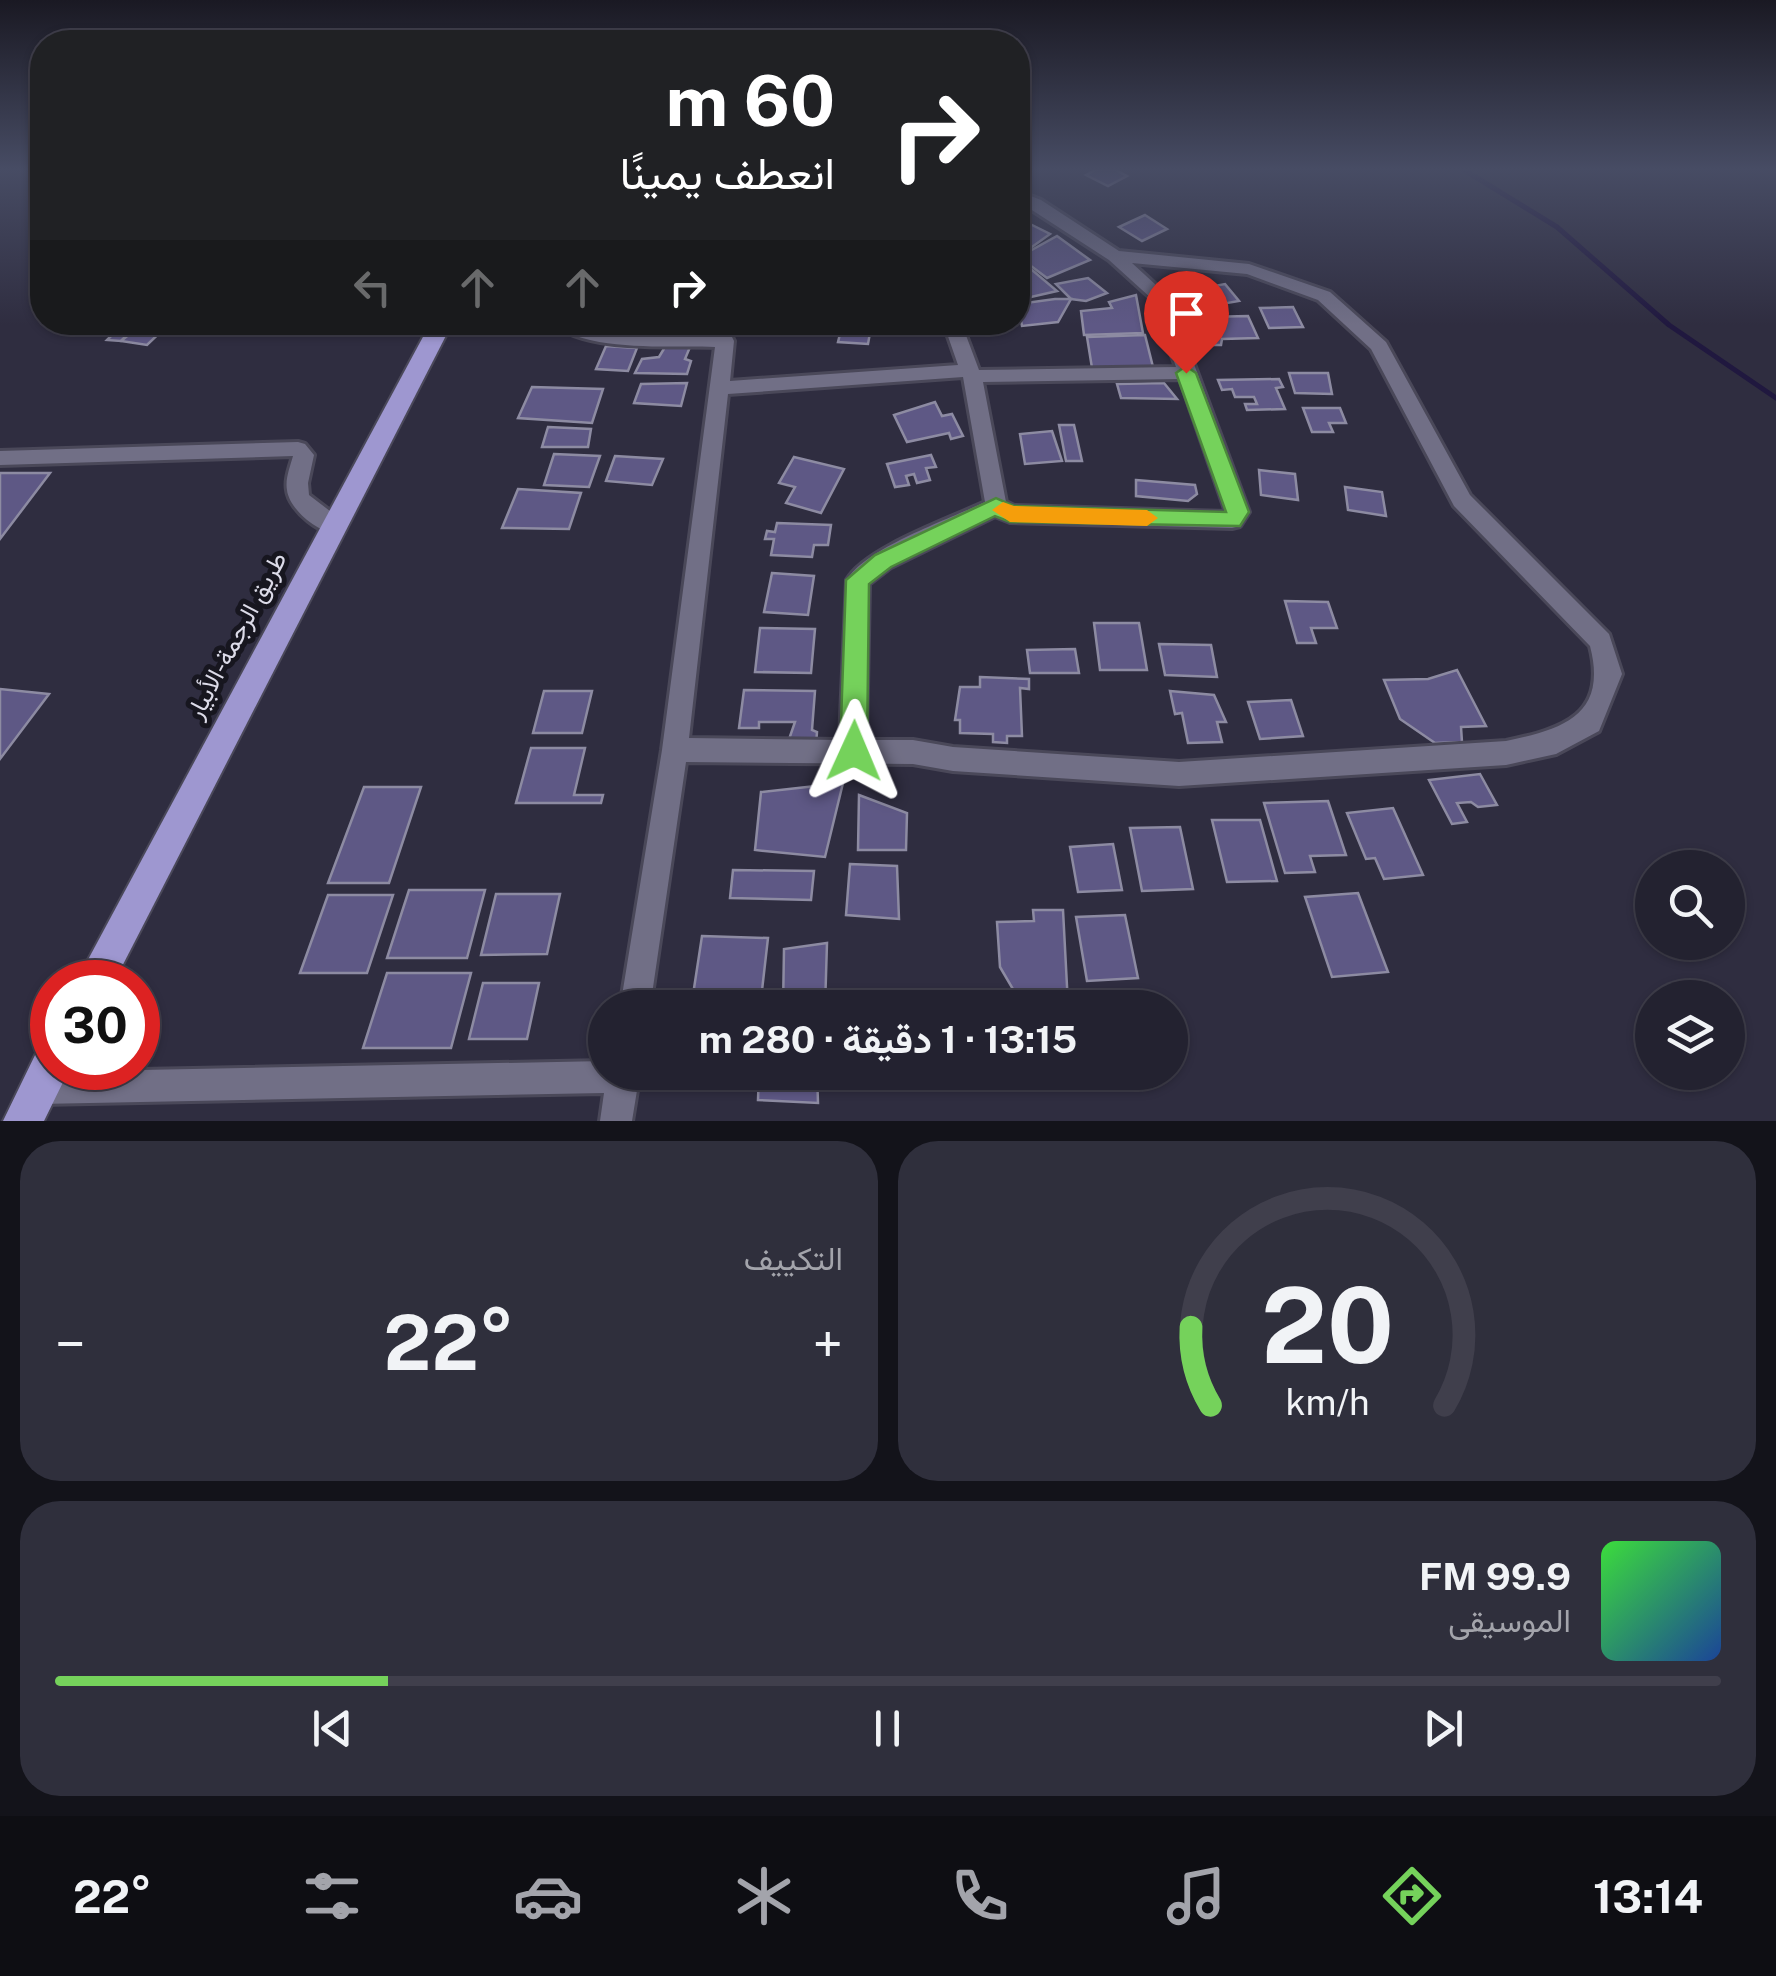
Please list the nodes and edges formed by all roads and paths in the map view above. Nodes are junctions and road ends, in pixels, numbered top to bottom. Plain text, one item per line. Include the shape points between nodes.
1 (1061, 220) edge
2 (1115, 256) junction
3 (435, 335) edge
4 (685, 335) edge
5 (957, 335) edge
6 (971, 373) junction
7 (1186, 373) junction
8 (719, 388) junction
9 (0, 458) edge
10 (996, 506) junction
11 (335, 528) junction
12 (675, 750) junction
13 (854, 751) junction
14 (106, 960) edge
15 (638, 990) edge
16 (588, 1076) edge
17 (621, 1090) edge
18 (38, 1091) edge
19 (616, 1121) edge

1 - 2 street
2 - 7 street via 1160,297
2 - 13 street via 1274,277 1324,296 1379,346 1462,500 1601,641 1610,674 1590,723 1556,742 1506,753 1179,774
3 - 11 highway, طريق الرجمة-الأبيار
4 - 8 street via 725,342
5 - 6 street
6 - 7 street
6 - 8 street
6 - 10 street
7 - 10 street via 1238,512 1232,520 1010,514
8 - 12 street
9 - 11 street via 298,449 304,456 294,492
10 - 13 street via 858,580
11 - 14 highway, طريق الرجمة-الأبيار
12 - 13 street
12 - 15 street
16 - 18 street
17 - 19 street

